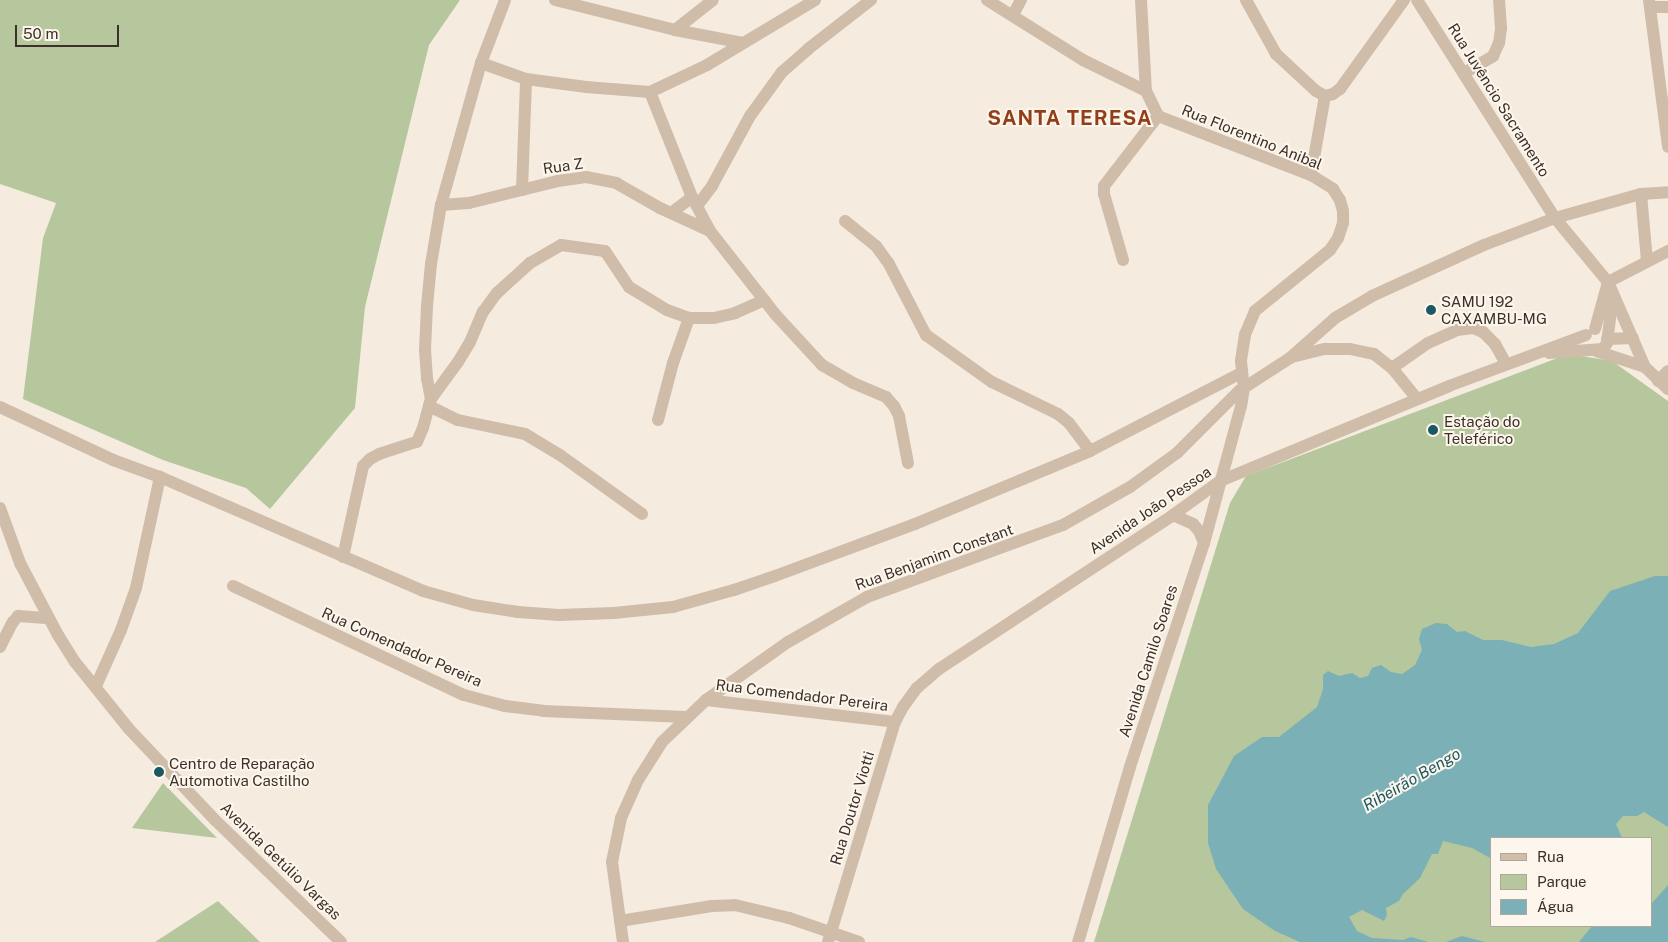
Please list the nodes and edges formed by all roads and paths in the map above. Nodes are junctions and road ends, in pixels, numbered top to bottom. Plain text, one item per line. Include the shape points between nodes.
1 (505, 0) edge
2 (556, 0) edge
3 (713, 0) edge
4 (815, 0) edge
5 (871, 0) edge
6 (987, 0) edge
7 (1020, 0) edge
8 (1141, 0) edge
9 (1246, 0) edge
10 (1404, 0) edge
11 (1417, 0) edge
12 (1499, 0) edge
13 (1650, 4) edge
14 (1668, 7) edge
15 (1013, 15) junction
16 (675, 30) junction
17 (742, 43) junction
18 (481, 63) junction
19 (1464, 73) junction
20 (526, 79) junction
21 (1146, 91) junction
22 (650, 92) junction
23 (1325, 96) junction
24 (1158, 116) junction
25 (1668, 147) edge
26 (1311, 175) junction
27 (522, 190) junction
28 (1668, 192) edge
29 (1641, 194) junction
30 (694, 202) junction
31 (441, 205) junction
32 (671, 213) junction
33 (1555, 218) junction
34 (845, 221) dead end
35 (710, 231) junction
36 (1668, 251) edge
37 (1123, 260) dead end
38 (1646, 261) junction
39 (1608, 282) junction
40 (1613, 295) junction
41 (764, 300) junction
42 (689, 318) junction
43 (1590, 332) junction
44 (1607, 338) junction
45 (1632, 338) junction
46 (1594, 351) junction
47 (1534, 354) junction
48 (1290, 358) junction
49 (1506, 364) junction
50 (1645, 367) junction
51 (1392, 368) junction
52 (1668, 372) edge
53 (1242, 373) junction
54 (1663, 385) edge
55 (1244, 388) junction
56 (1417, 399) junction
57 (430, 402) junction
58 (0, 408) edge
59 (658, 420) dead end
60 (1090, 452) junction
61 (908, 463) dead end
62 (160, 477) junction
63 (1220, 481) junction
64 (0, 508) edge
65 (642, 514) dead end
66 (1173, 515) junction
67 (1204, 543) junction
68 (343, 557) junction
69 (233, 586) dead end
70 (49, 618) junction
71 (0, 647) edge
72 (96, 686) junction
73 (917, 688) joint
74 (706, 700) junction
75 (686, 717) junction
76 (896, 722) junction
77 (620, 921) junction
78 (829, 937) edge
79 (341, 942) edge
80 (623, 942) edge
81 (859, 942) edge
82 (1078, 942) edge

1 - 18 street
2 - 16 street
3 - 16 street
4 - 17 street
5 - 30 street via 782,72 750,116 712,186
6 - 15 street
7 - 15 street
8 - 21 street
9 - 23 street via 1276,54
10 - 23 street via 1340,89
11 - 19 street, Rua Juvêncio Sacramento
12 - 19 street via 1501,28 1493,56
13 - 14 street
13 - 25 street
15 - 21 street via 1083,60
16 - 17 street
17 - 22 street
18 - 20 street
18 - 31 street
19 - 33 street, Rua Juvêncio Sacramento
20 - 22 street
20 - 27 street
21 - 24 street, Rua Florentino Anibal
22 - 30 street
23 - 26 street
24 - 26 street, Rua Florentino Anibal
24 - 37 street via 1104,186
26 - 53 street, Rua Florentino Anibal via 1333,188 1340,200 1343,223 1338,238 1314,265 1255,311 1240,361
27 - 31 street, Rua Z via 469,203
27 - 32 street, Rua Z via 586,177 600,179
28 - 29 street
29 - 33 street
29 - 38 street
30 - 32 street
30 - 35 street
31 - 57 street via 427,306 425,350
32 - 35 street, Rua Z
33 - 39 street, Rua Juvêncio Sacramento
33 - 48 street via 1484,245 1372,296 1335,318
34 - 60 street via 876,246 889,264 926,335 992,382 1058,414 1069,423
35 - 41 street
36 - 38 street
38 - 39 street
39 - 40 street, Rua Juvêncio Sacramento
39 - 43 street
40 - 44 street
40 - 45 street, Rua Juvêncio Sacramento
41 - 42 street via 735,313 714,318
41 - 61 street via 822,365 886,397 894,406
42 - 57 street via 667,310 629,287 605,251 561,245 530,263 497,293 483,312 462,355
42 - 59 street
43 - 44 street via 1602,331
43 - 46 street via 1586,343
43 - 47 street, Avenida João Pessoa
44 - 45 street
44 - 46 street via 1606,346
45 - 50 street, Rua Juvêncio Sacramento
46 - 47 street, Avenida João Pessoa
46 - 50 street
47 - 49 street, Avenida João Pessoa
48 - 51 street via 1325,349 1350,348 1374,354
48 - 55 street, Rua Benjamim Constant
49 - 51 street via 1495,344 1483,332 1472,328 1457,330 1428,343
49 - 56 street, Avenida João Pessoa
50 - 54 street
51 - 56 street
52 - 54 street
53 - 55 street, Rua Florentino Anibal
53 - 60 street
55 - 63 street, Avenida Camilo Soares
55 - 74 street, Rua Benjamim Constant via 1177,453 1123,492 1063,525 866,597 788,642
56 - 63 street, Avenida João Pessoa
57 - 65 street via 458,420 525,434
57 - 68 street via 417,442 379,454 363,466
58 - 62 street via 113,460
60 - 68 street via 800,567 672,607 614,614 559,615 472,605 423,592
62 - 68 street
62 - 72 street via 136,588
63 - 66 street, Avenida João Pessoa
63 - 67 street, Avenida Camilo Soares
64 - 70 street, Avenida Getúlio Vargas via 20,563
66 - 67 street via 1193,524
66 - 73 street, Avenida João Pessoa via 971,646
67 - 82 street, Avenida Camilo Soares via 1130,767
69 - 75 street, Rua Comendador Pereira via 464,695 505,706 543,711
70 - 71 street via 18,616
70 - 72 street, Avenida Getúlio Vargas via 76,662
72 - 79 street, Avenida Getúlio Vargas via 129,729 214,819
73 - 76 street, Rua Doutor Viotti
74 - 75 street, Rua Benjamim Constant
74 - 76 street, Rua Comendador Pereira
75 - 77 street, Rua Benjamim Constant via 662,742 638,780 622,818 612,862
76 - 78 street, Rua Doutor Viotti
77 - 78 street via 712,906 735,906 789,918
77 - 80 street, Rua Benjamim Constant
78 - 81 street

